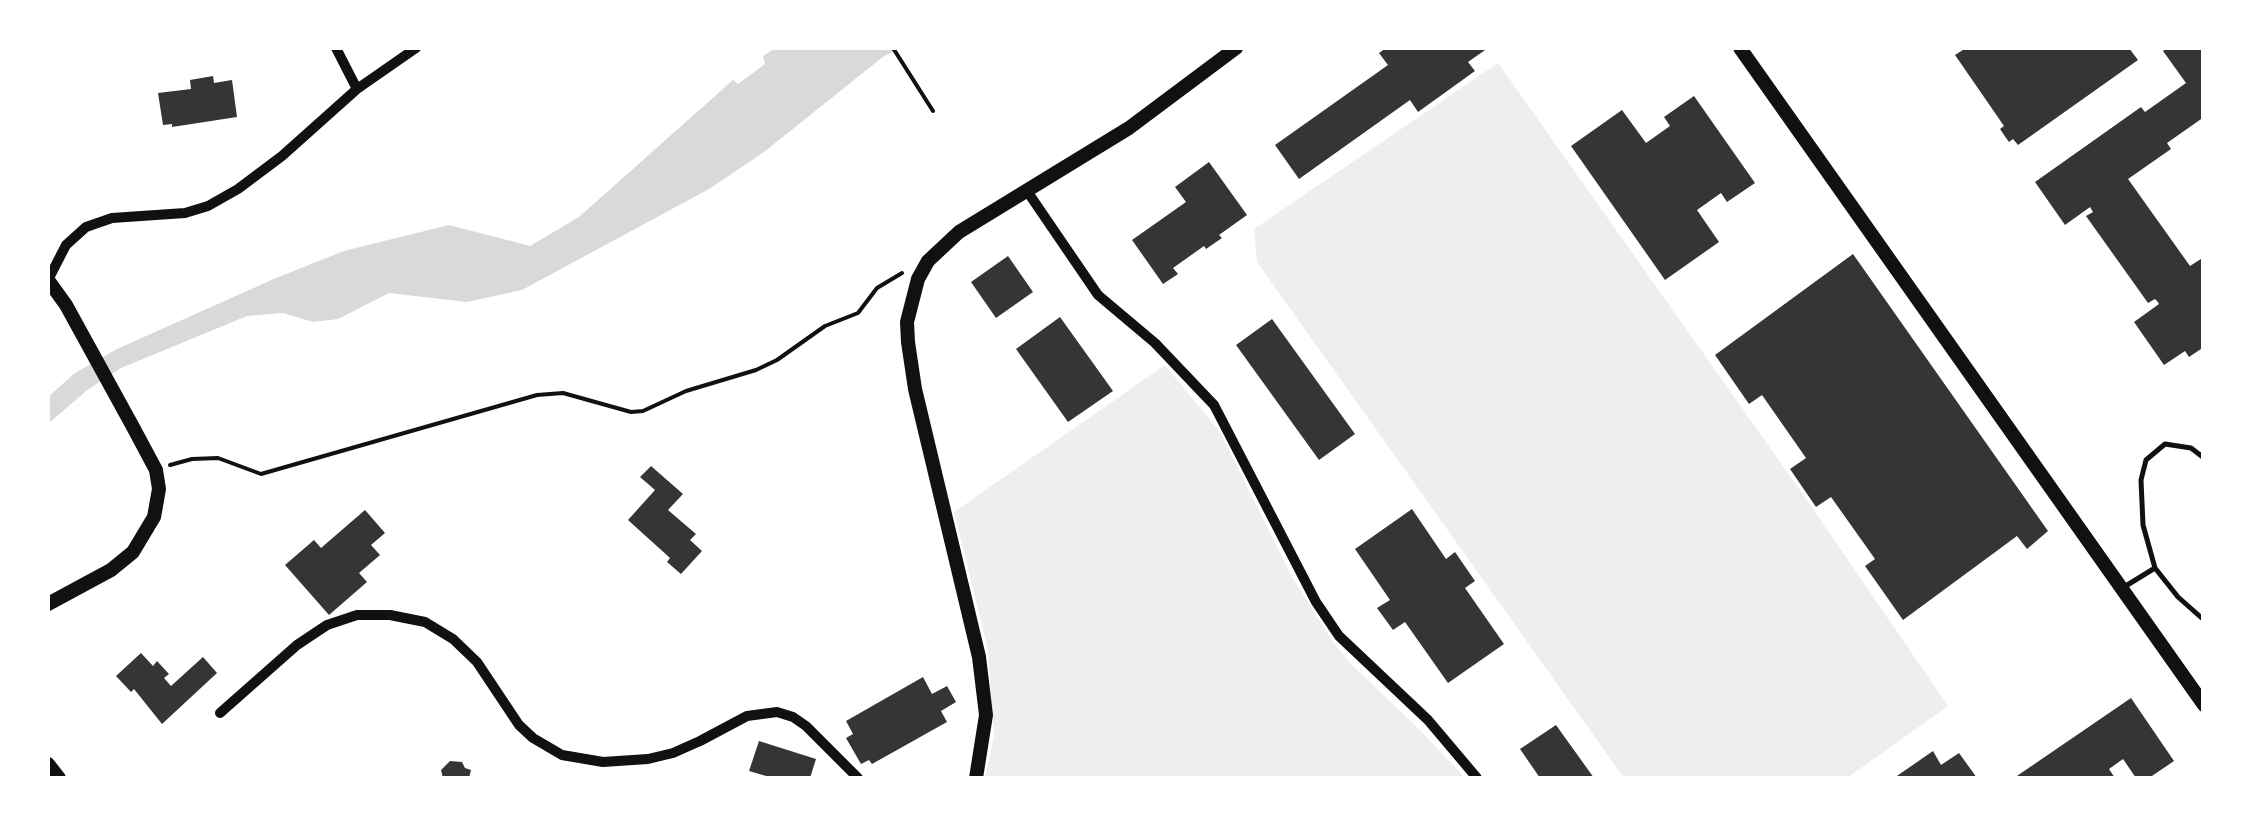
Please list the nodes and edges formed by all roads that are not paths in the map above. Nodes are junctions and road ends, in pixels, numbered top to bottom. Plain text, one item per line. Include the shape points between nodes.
1 (336, 48) edge
2 (416, 48) edge
3 (1236, 48) edge
4 (1740, 48) edge
5 (357, 89) junction
6 (1027, 190) junction
7 (48, 280) edge
8 (2204, 458) edge
9 (2156, 568) junction
10 (2122, 588) junction
11 (48, 604) edge
12 (2204, 620) edge
13 (2204, 705) edge
14 (220, 713) dead end
15 (48, 764) edge
16 (59, 778) edge
17 (858, 778) edge
18 (976, 778) edge
19 (1477, 778) edge

1 - 5 street
2 - 5 street
3 - 6 street via 1160,107
4 - 10 street
5 - 7 street via 255,177 208,206 86,227 66,245
6 - 18 street via 928,260 907,322 915,389 979,657 986,716
6 - 19 street via 1091,286 1214,406 1340,636 1428,720
7 - 11 street via 154,466 158,502 133,552
8 - 9 lane via 2192,448 2165,444 2146,460 2141,508
9 - 10 lane
9 - 12 lane
10 - 13 street
14 - 17 street via 328,625 390,614 454,639 518,726 562,755 603,762 648,759 746,716 777,712 806,726
15 - 16 street

